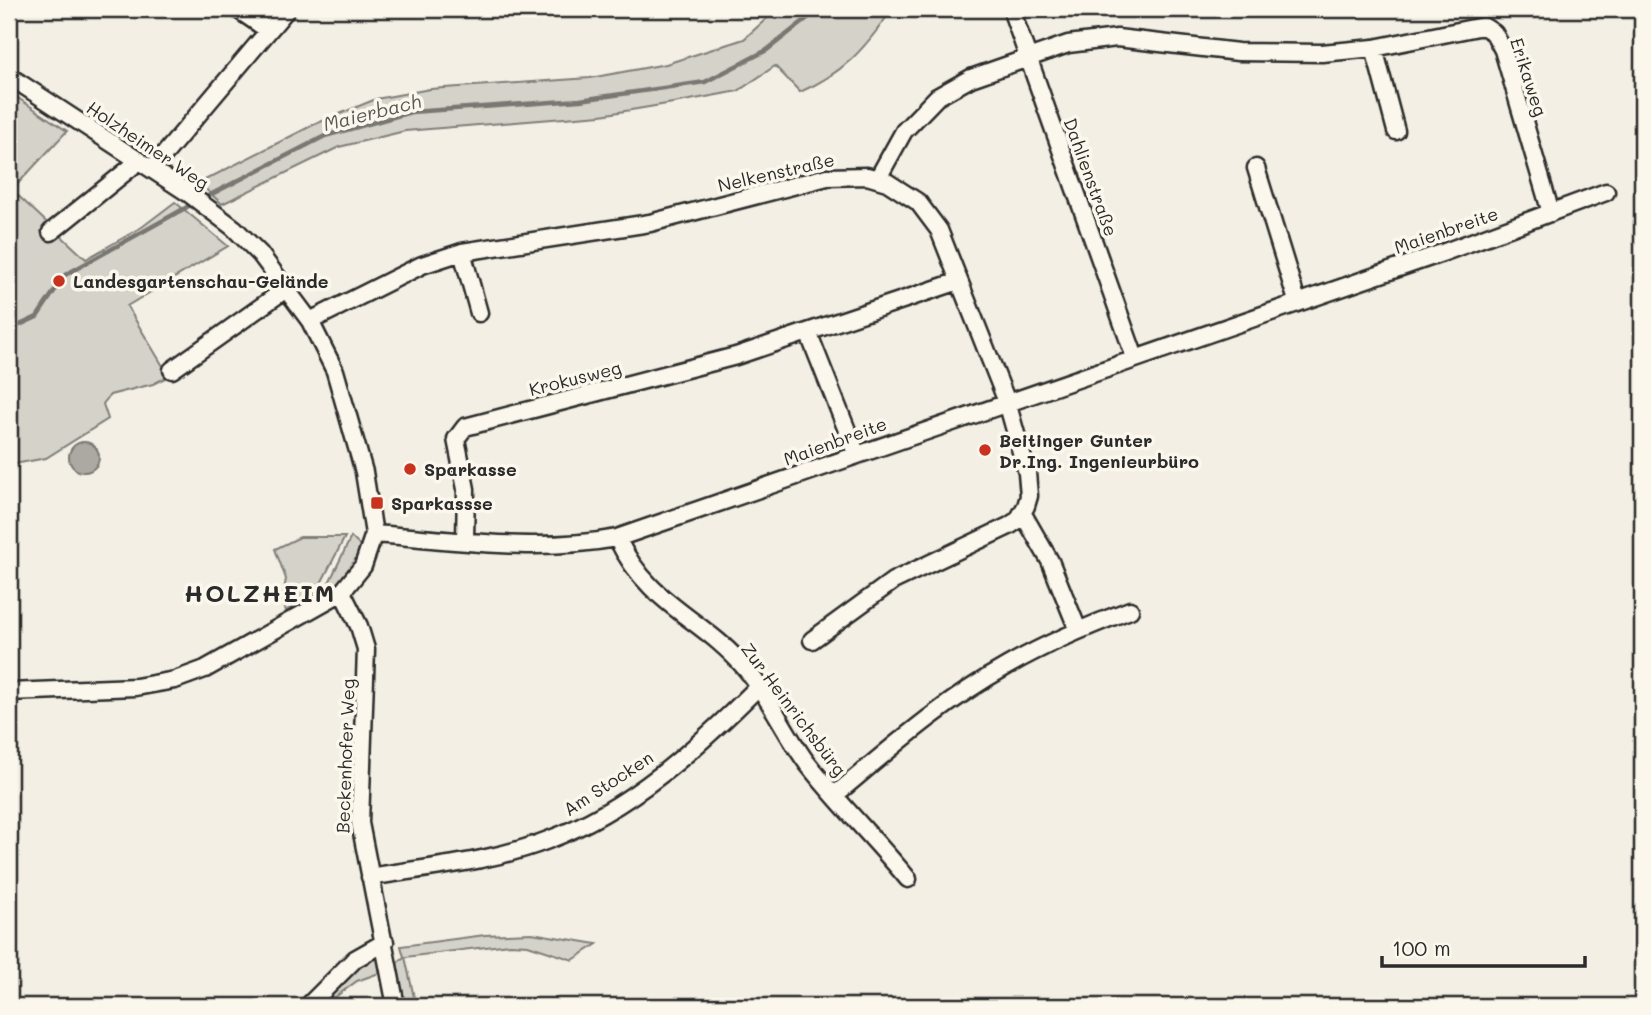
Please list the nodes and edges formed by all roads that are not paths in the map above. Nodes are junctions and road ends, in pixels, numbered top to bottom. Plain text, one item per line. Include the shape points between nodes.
1 (237, 9) edge
2 (287, 9) edge
3 (1011, 9) edge
4 (268, 30) junction
5 (1374, 48) junction
6 (1028, 57) junction
7 (9, 76) edge
8 (1396, 131) dead end
9 (145, 165) junction
10 (1256, 168) dead end
11 (877, 178) junction
12 (1606, 192) dead end
13 (1551, 213) junction
14 (51, 232) dead end
15 (462, 252) junction
16 (959, 281) junction
17 (286, 289) junction
18 (1297, 301) junction
19 (479, 313) dead end
20 (310, 321) junction
21 (808, 332) junction
22 (1135, 358) junction
23 (172, 370) dead end
24 (1007, 402) junction
25 (856, 453) junction
26 (1023, 514) junction
27 (374, 534) junction
28 (617, 538) junction
29 (465, 540) junction
30 (342, 592) junction
31 (1130, 610) dead end
32 (1078, 630) junction
33 (812, 640) dead end
34 (758, 687) junction
35 (9, 692) edge
36 (835, 795) junction
37 (370, 877) junction
38 (908, 879) dead end
39 (385, 942) junction
40 (308, 1006) edge
41 (396, 1006) edge

1 - 4 street
2 - 4 street
3 - 6 street, Dahlienstraße
4 - 9 street
5 - 6 street, Erikaweg via 1295,54 1098,39
5 - 8 street
5 - 13 street, Erikaweg via 1469,28 1490,29 1503,50
6 - 11 street, Erikaweg via 971,78 927,105 904,131
6 - 22 street, Dahlienstraße
7 - 9 street, Holzheimer Weg
9 - 14 street
9 - 17 street, Holzheimer Weg via 212,211 260,254
10 - 18 street
11 - 15 street, Nelkenstraße via 827,177 662,220
11 - 16 street, Nelkenstraße via 925,210 939,230
12 - 13 street, Maienbreite
13 - 18 street, Maienbreite
15 - 19 street
15 - 20 street, Nelkenstraße via 422,265
16 - 21 street, Krokusweg
16 - 24 street, Nelkenstraße
17 - 20 street, Holzheimer Weg
17 - 23 street
18 - 22 street, Maienbreite
20 - 27 street, Holzheimer Weg via 344,395 366,479
21 - 25 street
21 - 29 street, Krokusweg via 676,373 465,427 456,439 466,489
22 - 24 street, Maienbreite
24 - 25 street, Maienbreite
24 - 26 street via 1027,473 1029,496
25 - 28 street, Maienbreite
26 - 32 street via 1050,561
26 - 33 street via 1009,526 893,581
27 - 29 street, Maienbreite
27 - 30 street via 370,555
28 - 29 street, Maienbreite via 543,545
28 - 34 street, Zur Heinrichsbürg via 639,577 722,645
30 - 35 street via 223,659 175,680 136,687
30 - 37 street, Beckenhofer Weg via 366,649 360,823
31 - 32 street
32 - 36 street via 1005,667 941,708
34 - 36 street, Zur Heinrichsbürg via 798,750
34 - 37 street, Am Stocken via 662,773 578,827 495,856
36 - 38 street, Zur Heinrichsbürg
37 - 39 street, Beckenhofer Weg
39 - 40 street via 355,959
39 - 41 street, Beckenhofer Weg

